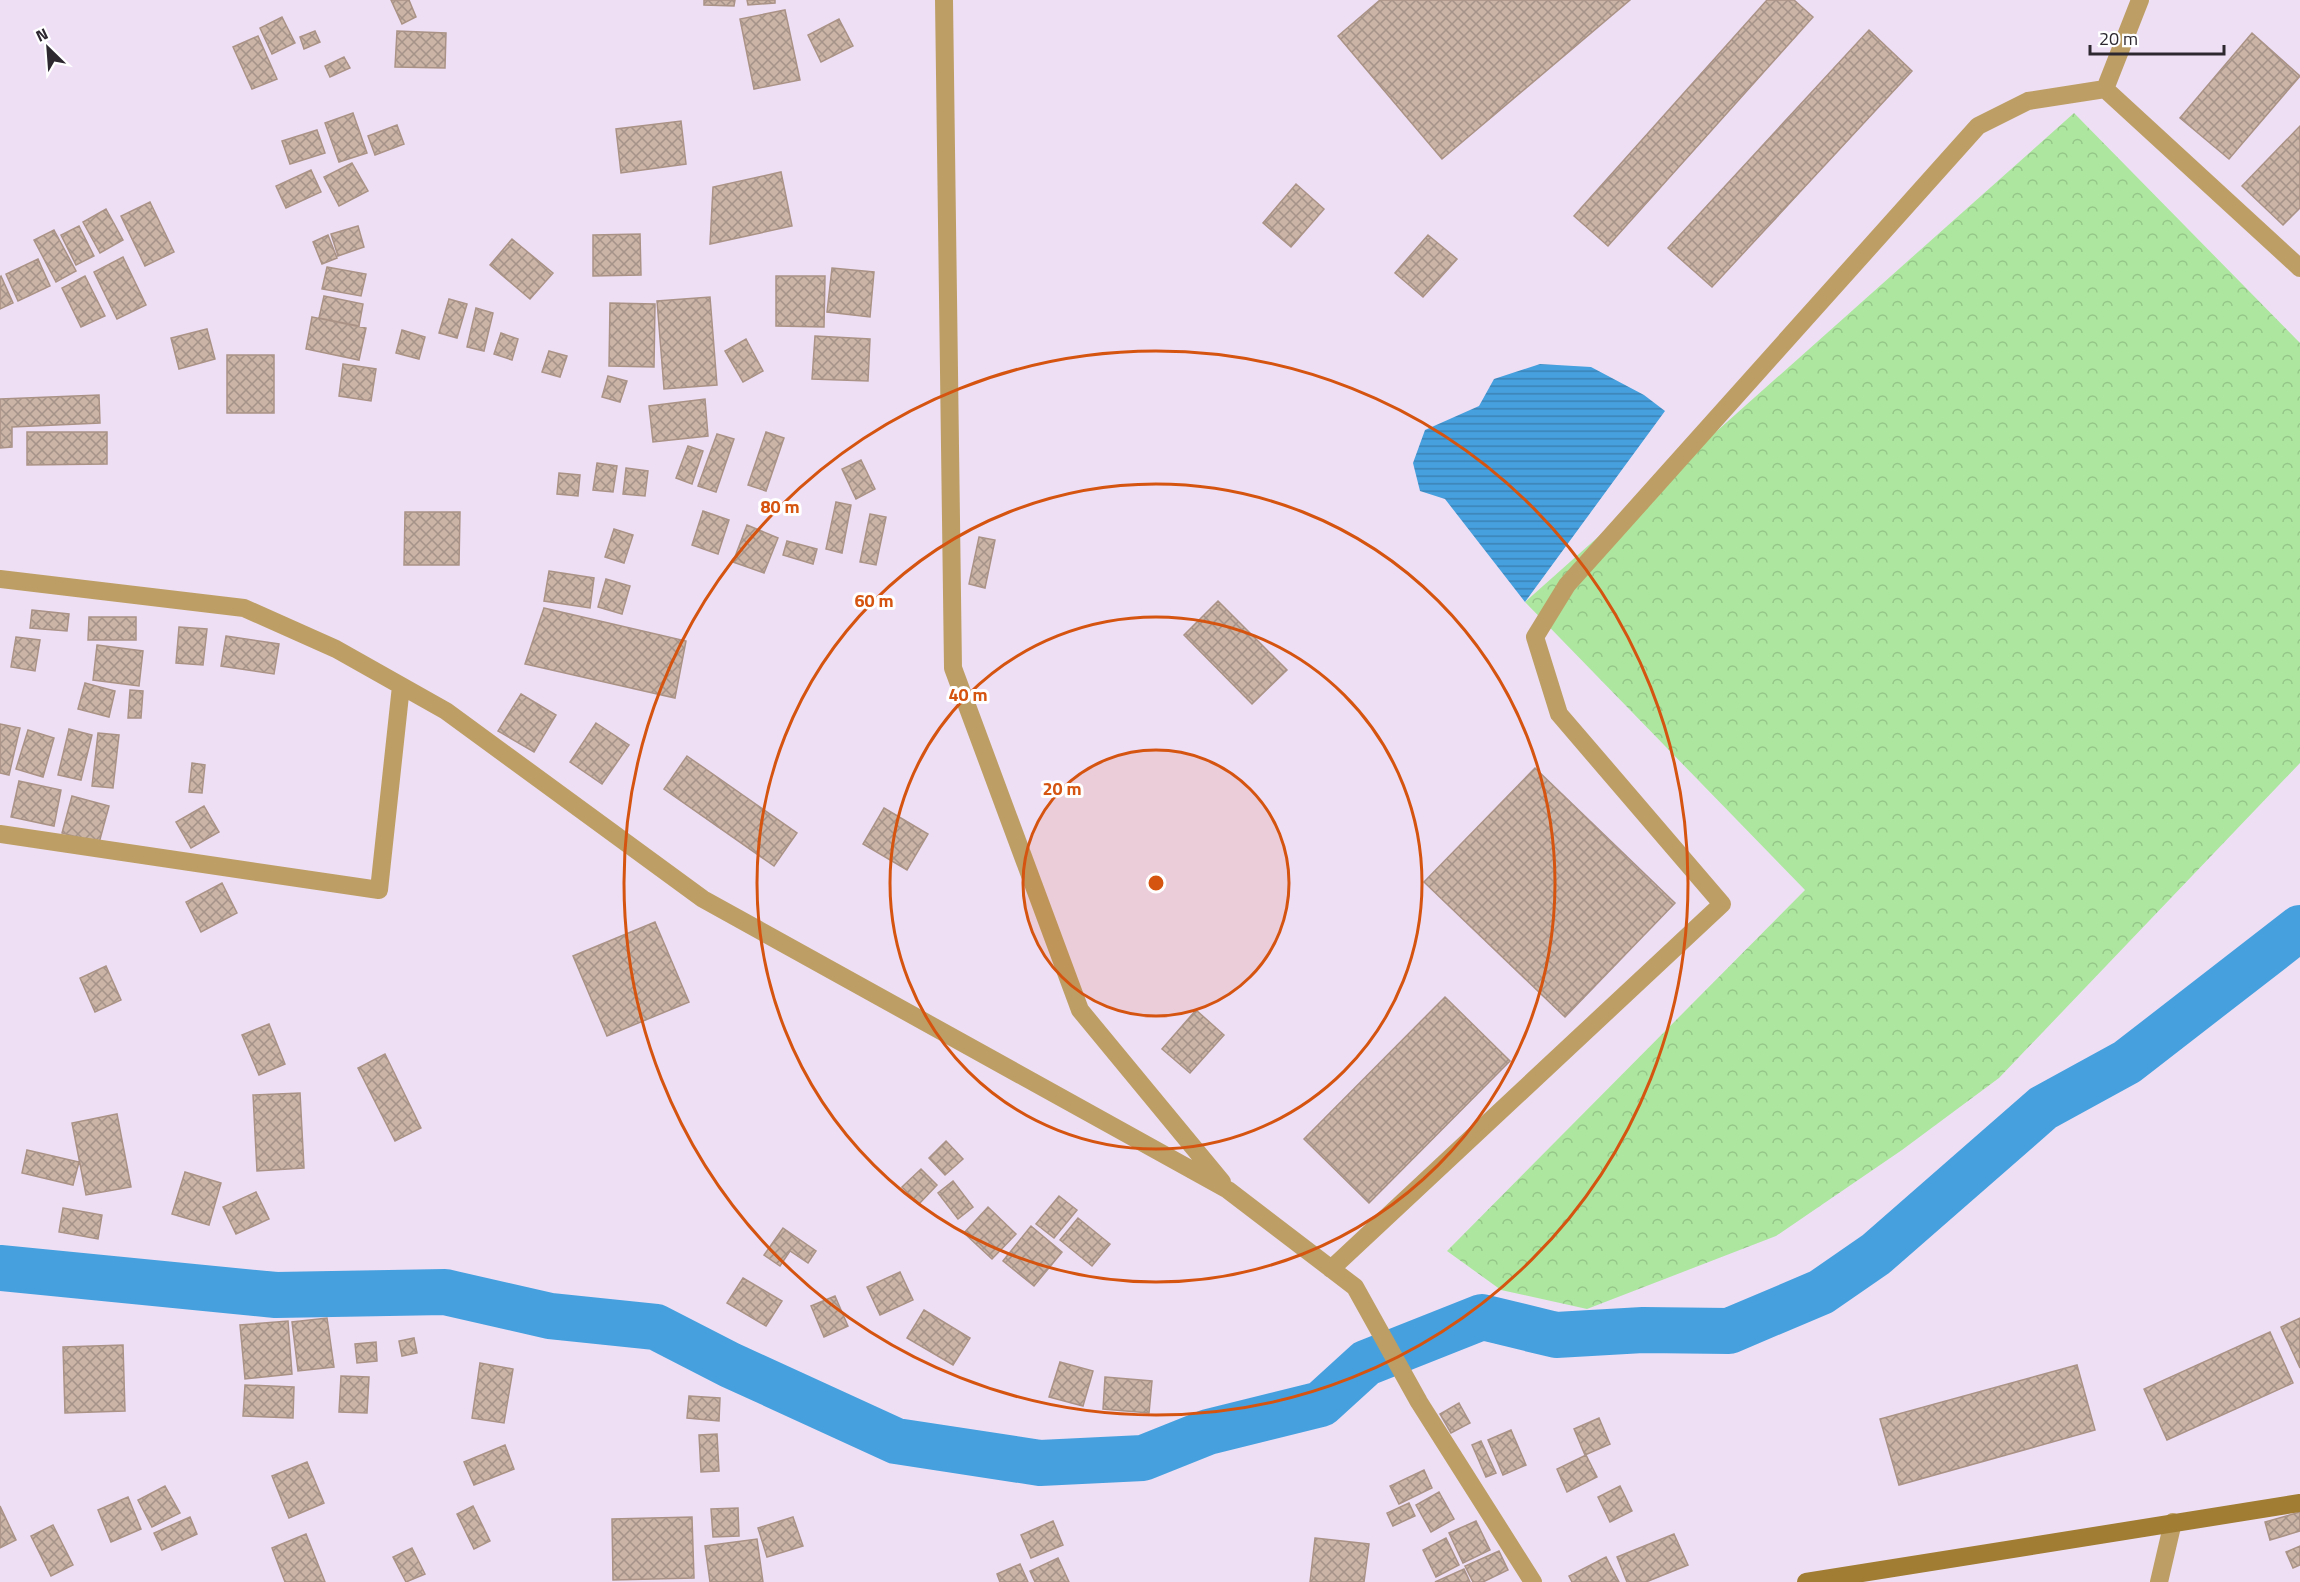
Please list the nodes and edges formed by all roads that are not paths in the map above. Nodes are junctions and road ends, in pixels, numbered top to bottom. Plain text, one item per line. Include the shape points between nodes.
1 (944, 0) edge
2 (2140, 0) edge
3 (2105, 89) junction
4 (2300, 268) edge
5 (0, 579) edge
6 (401, 686) junction
7 (0, 834) edge
8 (1228, 1190) junction
9 (1331, 1269) junction
10 (2300, 1503) edge
11 (2173, 1522) junction
12 (1533, 1582) edge
13 (1806, 1582) edge
14 (2159, 1582) edge

1 - 8 street via 953,668 1080,1011
2 - 3 street
3 - 4 street
3 - 9 street via 2028,101 1978,126 1567,585 1535,637 1559,714 1722,904
5 - 6 street via 244,608 336,649
6 - 7 street via 379,890
6 - 8 street via 446,711 703,899
8 - 9 street
9 - 12 street via 1355,1287 1419,1402
10 - 11 main road
11 - 13 main road
11 - 14 street

